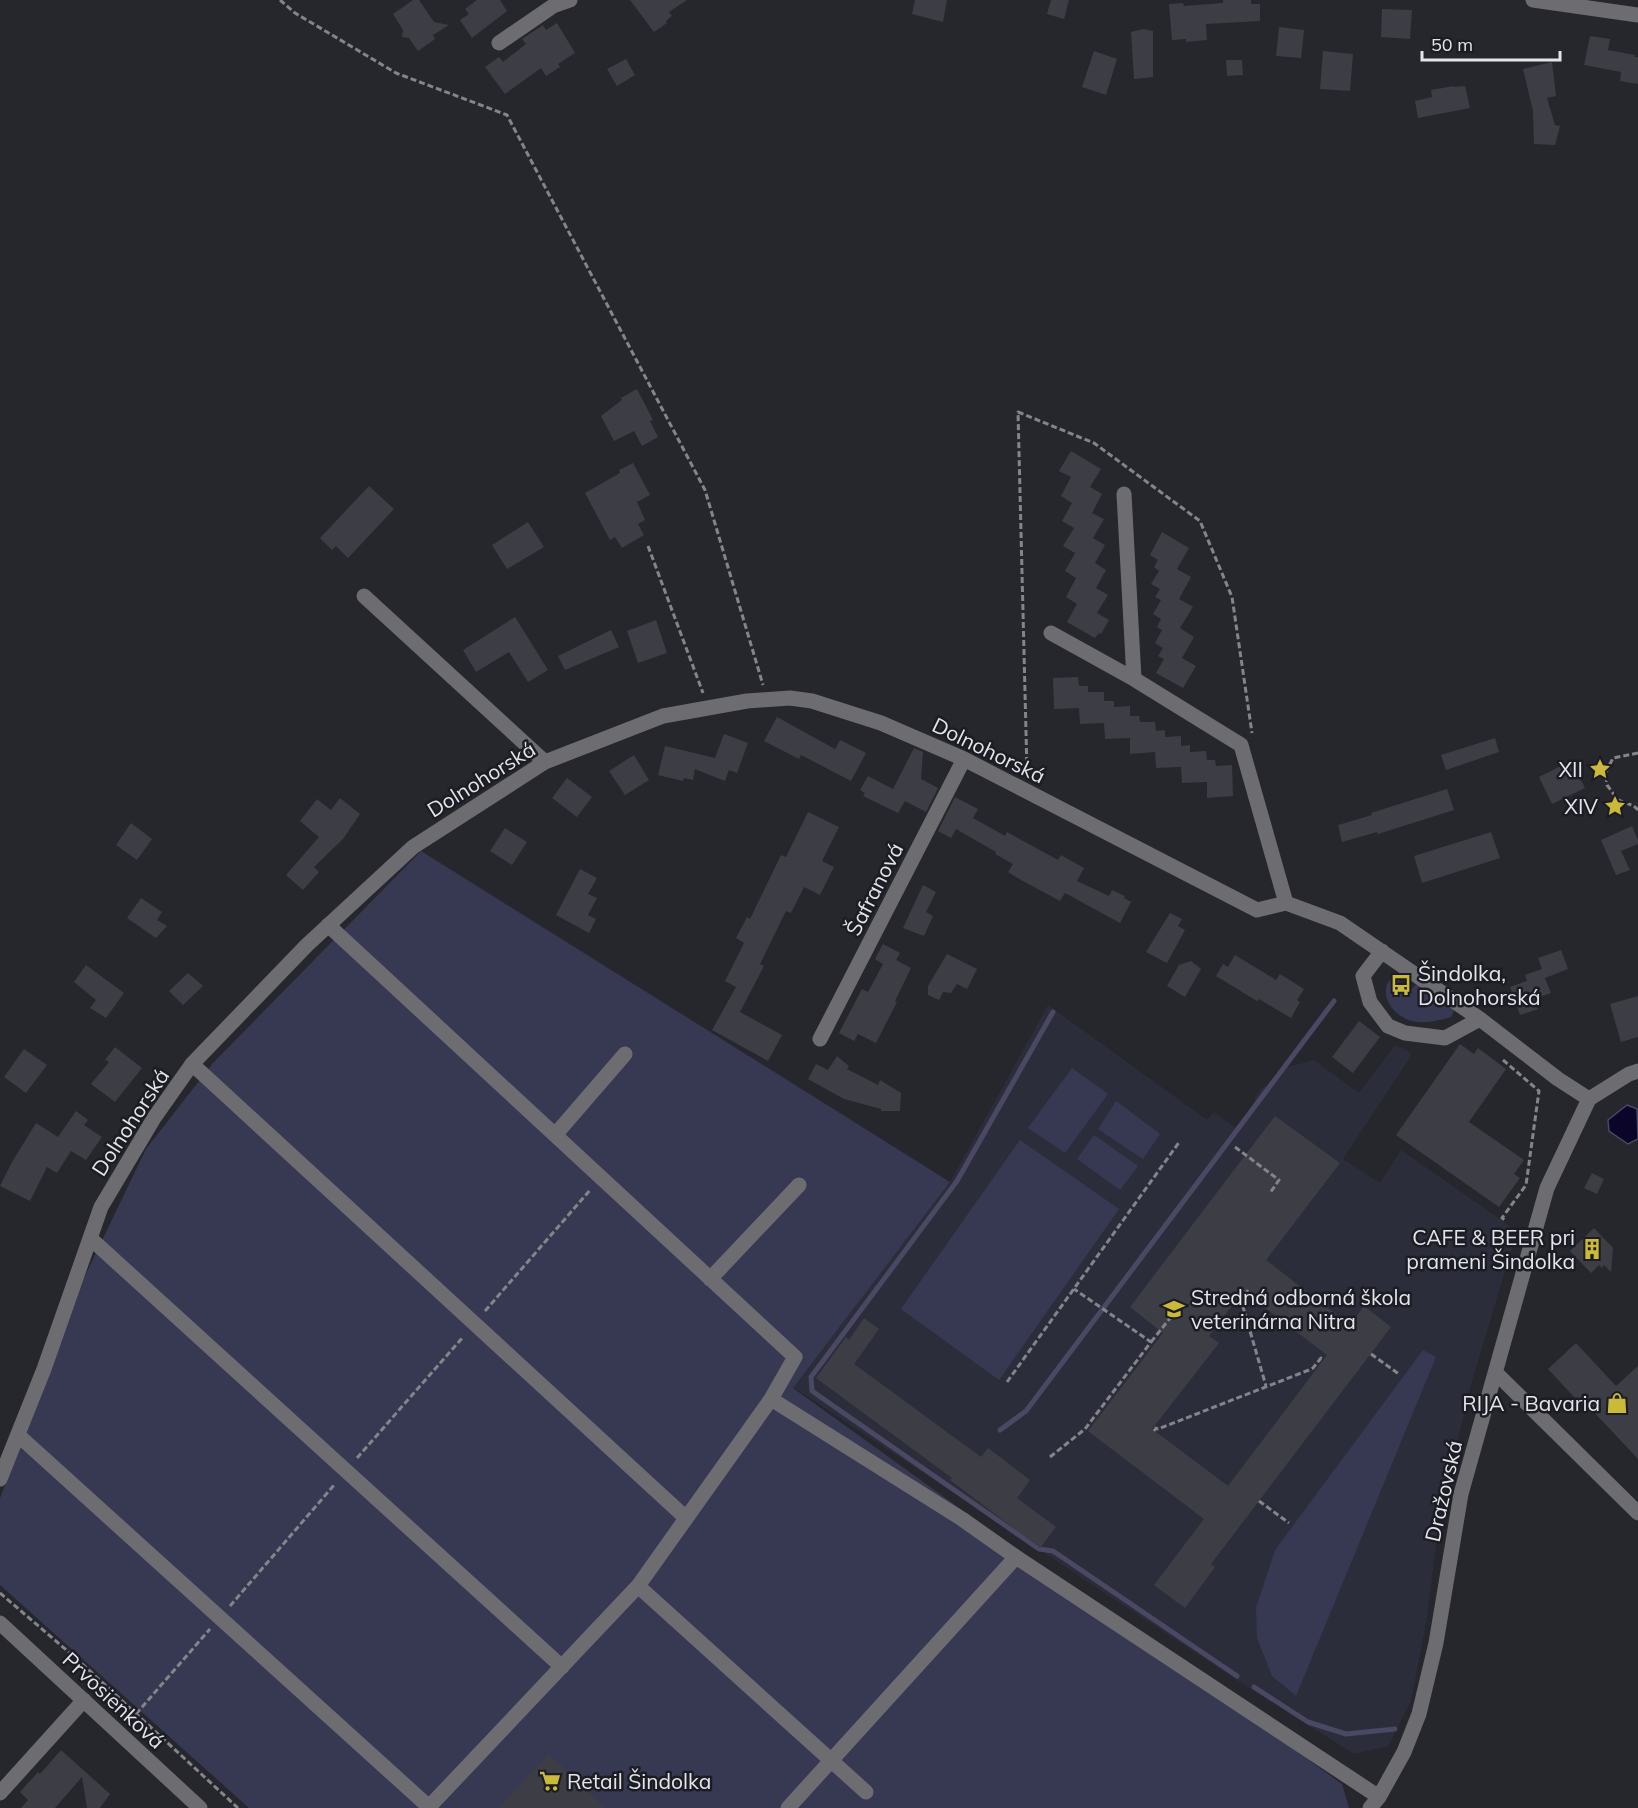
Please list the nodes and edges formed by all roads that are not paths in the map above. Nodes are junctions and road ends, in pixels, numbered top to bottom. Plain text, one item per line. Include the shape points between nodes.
1 (570, 0) edge
2 (1533, 0) edge
3 (1537, 0) edge
4 (1638, 15) edge
5 (499, 43) dead end
6 (1124, 494) dead end
7 (364, 596) dead end
8 (1050, 633) dead end
9 (1134, 678) junction
10 (964, 759) junction
11 (545, 762) junction
12 (1286, 903) junction
13 (328, 925) junction
14 (1382, 951) junction
15 (1480, 1019) junction
16 (820, 1039) dead end
17 (625, 1054) dead end
18 (192, 1064) junction
19 (1638, 1071) edge
20 (1589, 1099) junction
21 (555, 1135) junction
22 (799, 1185) dead end
23 (90, 1238) junction
24 (710, 1279) junction
25 (1496, 1373) junction
26 (771, 1399) junction
27 (18, 1435) junction
28 (0, 1479) edge
29 (1638, 1513) edge
30 (686, 1518) junction
31 (1016, 1557) junction
32 (638, 1586) junction
33 (0, 1623) edge
34 (562, 1667) junction
35 (84, 1700) junction
36 (831, 1761) junction
37 (866, 1792) dead end
38 (0, 1793) edge
39 (1374, 1802) edge
40 (200, 1808) edge
41 (428, 1808) edge
42 (788, 1808) edge

1 - 5 street via 553,6
2 - 3 street
3 - 4 street
6 - 9 street
7 - 11 street
8 - 9 street
9 - 12 street via 1241,746
10 - 11 street, Dolnohorská via 881,723 790,698 663,717
10 - 12 street, Dolnohorská via 1257,910
10 - 16 street, Šafranová
11 - 13 street, Dolnohorská via 413,847
12 - 14 street via 1340,922
13 - 18 street, Dolnohorská
13 - 21 street
14 - 15 street
14 - 15 street via 1364,976 1370,1002 1388,1026 1405,1033 1445,1038
15 - 20 street
17 - 21 street
18 - 23 street, Dolnohorská via 154,1118 101,1207
18 - 30 street
19 - 20 street
20 - 25 street, Dražovská via 1547,1188
21 - 24 street
22 - 24 street
23 - 27 street, Dolnohorská
23 - 34 street
24 - 26 street via 795,1357
25 - 29 street
25 - 39 street, Dražovská via 1461,1494 1436,1643 1419,1714 1404,1752
26 - 30 street
26 - 31 street via 963,1519
27 - 28 street, Dolnohorská
27 - 41 street
30 - 32 street
31 - 36 street
31 - 39 street
32 - 34 street
32 - 36 street
33 - 35 street, Prvosienková
34 - 41 street
35 - 38 street
35 - 40 street, Prvosienková
36 - 37 street
36 - 42 street

